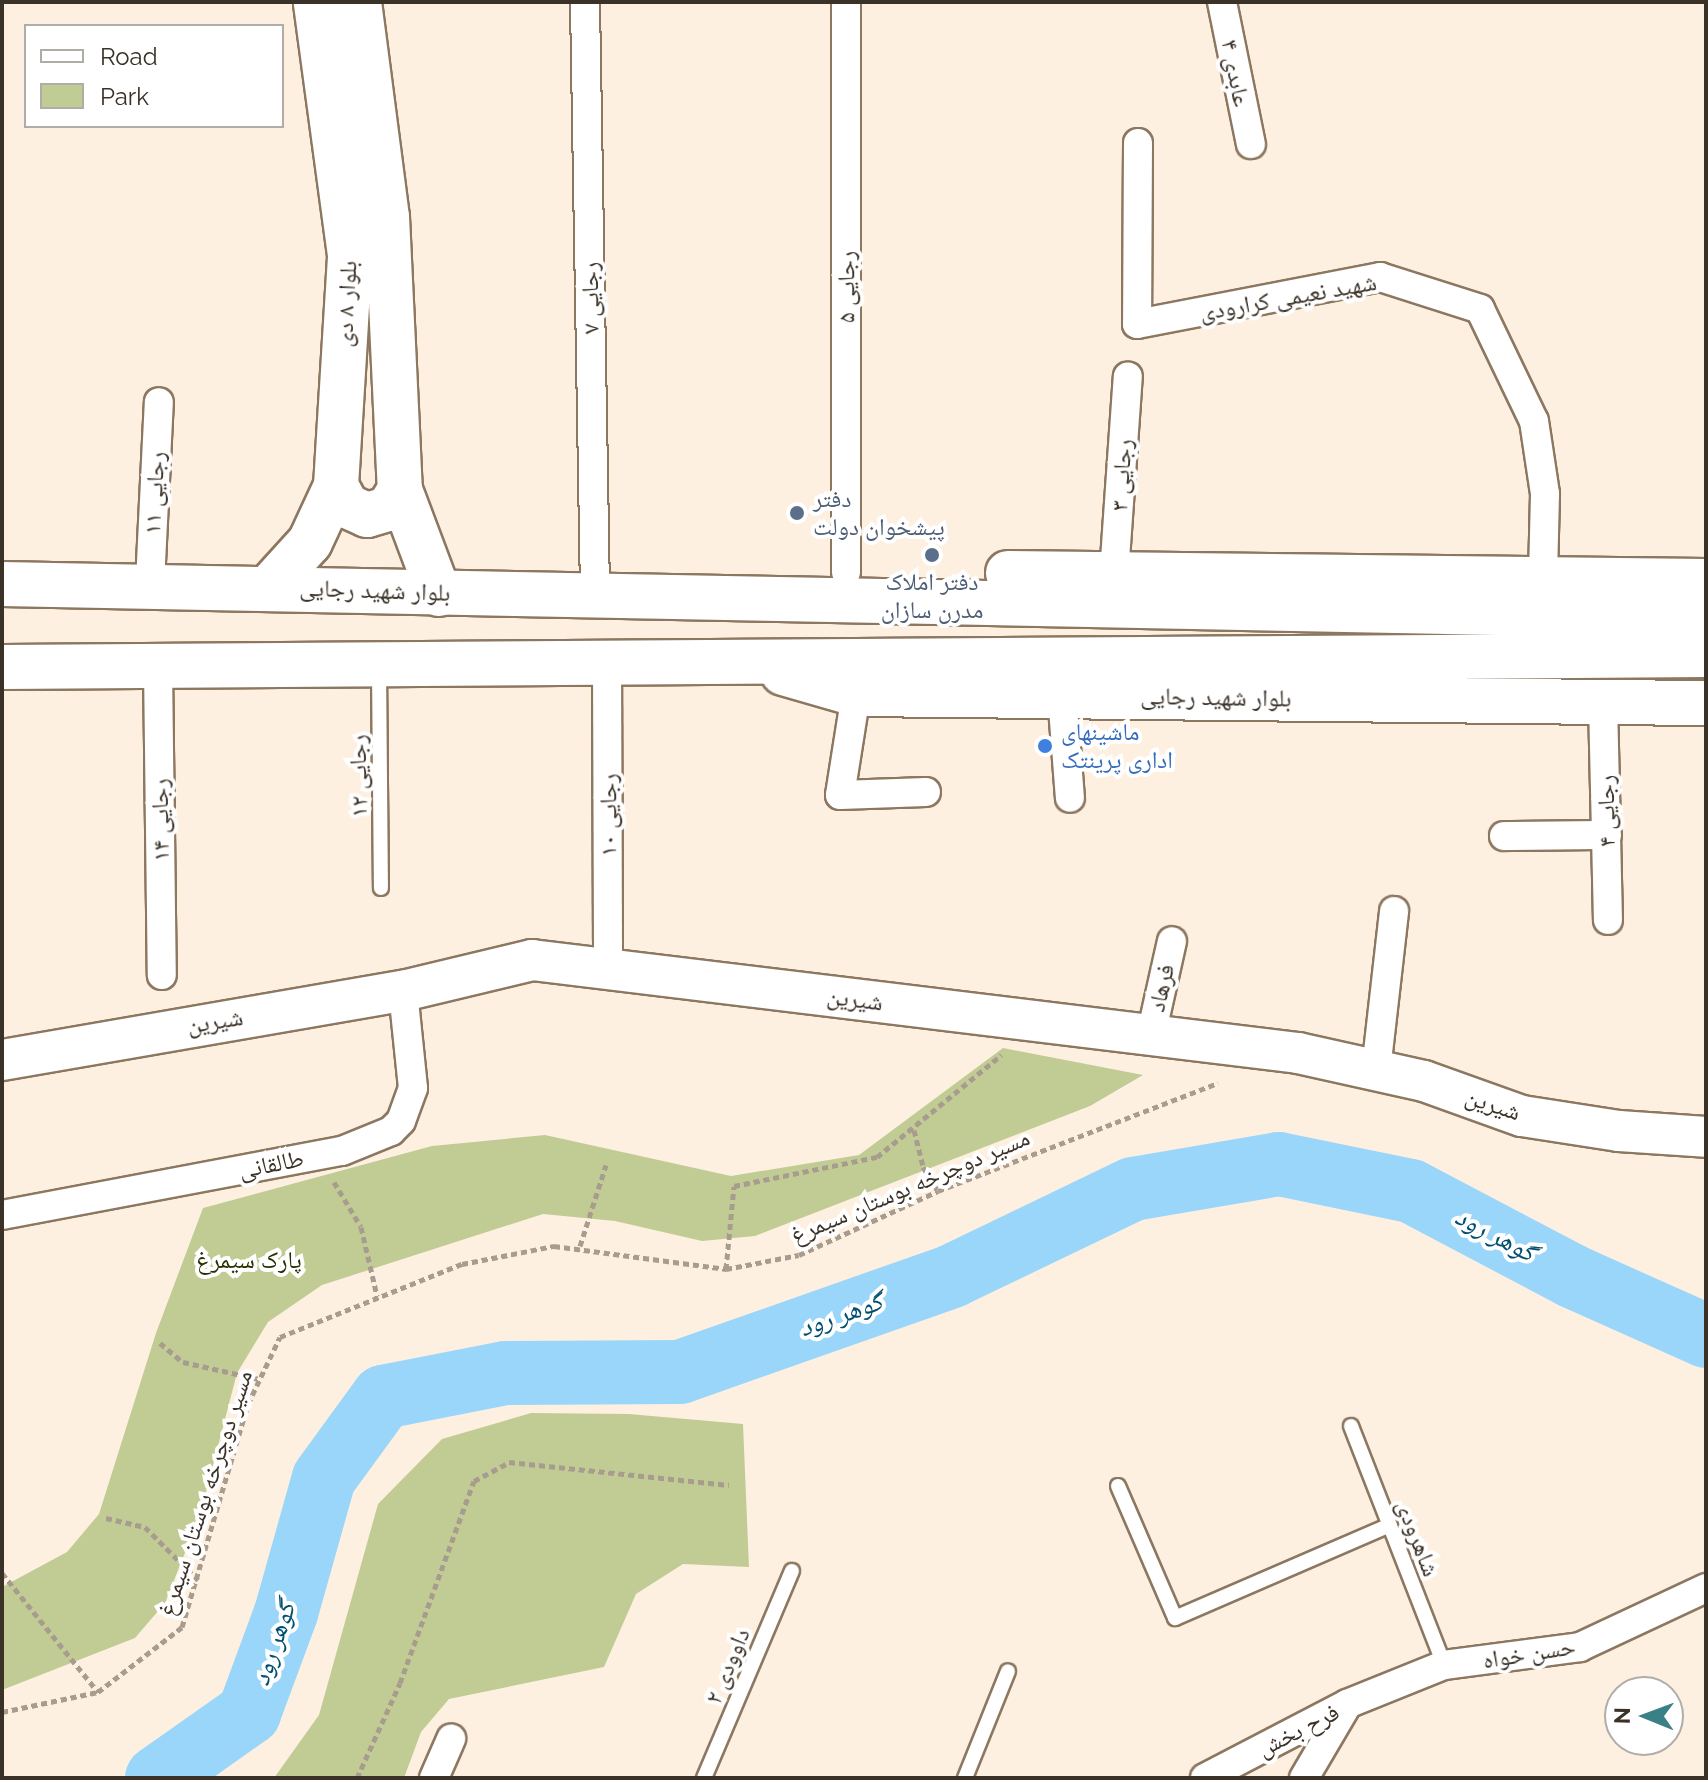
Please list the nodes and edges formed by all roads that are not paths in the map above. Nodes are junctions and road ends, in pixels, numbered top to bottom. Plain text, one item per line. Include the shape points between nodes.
1 (316, 2) edge
2 (359, 2) edge
3 (585, 2) edge
4 (846, 2) edge
5 (1222, 2) edge
6 (1138, 143) dead end
7 (1251, 144) dead end
8 (1128, 376) dead end
9 (159, 402) dead end
10 (336, 486) junction
11 (400, 490) junction
12 (846, 572) junction
13 (1114, 574) junction
14 (1543, 577) junction
15 (1706, 581) edge
16 (150, 583) junction
17 (2, 584) edge
18 (270, 586) junction
19 (439, 594) junction
20 (595, 594) junction
21 (748, 598) junction
22 (1706, 617) edge
23 (1706, 655) edge
24 (730, 659) junction
25 (607, 660) junction
26 (379, 663) junction
27 (158, 666) junction
28 (2, 667) edge
29 (856, 694) junction
30 (1062, 695) junction
31 (1603, 702) junction
32 (1706, 703) edge
33 (926, 792) dead end
34 (1070, 798) dead end
35 (1607, 835) junction
36 (1504, 836) dead end
37 (381, 888) dead end
38 (1394, 911) dead end
39 (1608, 920) dead end
40 (1172, 941) dead end
41 (608, 970) junction
42 (162, 975) dead end
43 (403, 991) junction
44 (1151, 1035) junction
45 (2, 1060) edge
46 (1376, 1070) junction
47 (1706, 1137) edge
48 (2, 1215) edge
49 (1351, 1426) dead end
50 (1118, 1486) dead end
51 (1390, 1525) junction
52 (792, 1571) dead end
53 (1706, 1588) edge
54 (1444, 1665) junction
55 (1008, 1671) dead end
56 (1347, 1704) junction
57 (451, 1739) dead end
58 (434, 1778) edge
59 (704, 1778) edge
60 (965, 1778) edge
61 (1205, 1778) edge
62 (1304, 1778) edge

1 - 10 main road, بلوار ۸ دی via 350,255
2 - 11 main road, بلوار ۸ دی via 387,217
3 - 20 street, رجایی ۷
4 - 12 street, رجایی ۵
5 - 7 street, عابدی ۴
6 - 14 street, شهید نعیمی کرارودی via 1137,324 1380,277 1480,309 1534,421 1545,494
8 - 13 street, رجایی ۳
9 - 16 street, رجایی ۱۱
10 - 11 main road via 347,506 367,515 388,509
10 - 18 main road, بلوار ۸ دی via 310,542
11 - 19 main road, بلوار ۸ دی
12 - 13 main road, بلوار شهید رجایی
12 - 21 main road, بلوار شهید رجایی
13 - 14 main road, بلوار شهید رجایی
14 - 15 main road, بلوار شهید رجایی
16 - 17 main road, بلوار شهید رجایی
16 - 18 main road, بلوار شهید رجایی
18 - 19 main road, بلوار شهید رجایی
19 - 20 main road, بلوار شهید رجایی
20 - 21 main road, بلوار شهید رجایی
21 - 22 main road, بلوار شهید رجایی
23 - 24 main road, بلوار شهید رجایی
24 - 25 main road, بلوار شهید رجایی
24 - 29 main road, بلوار شهید رجایی
25 - 26 main road, بلوار شهید رجایی
25 - 41 street, رجایی ۱۰
26 - 27 main road, بلوار شهید رجایی
26 - 37 lane, رجایی ۱۲
27 - 28 main road, بلوار شهید رجایی
27 - 42 street, رجایی ۱۴
29 - 30 main road, بلوار شهید رجایی
29 - 33 street via 840,795
30 - 31 main road, بلوار شهید رجایی
30 - 34 street
31 - 32 main road, بلوار شهید رجایی
31 - 35 street, رجایی ۴
35 - 36 street
35 - 39 street, رجایی ۴
38 - 46 street
40 - 44 street, فرهاد
41 - 43 street, شیرین via 532,960
41 - 44 street, شیرین
43 - 45 street, شیرین
43 - 48 street, طالقانی via 413,1088 401,1121 342,1151
44 - 46 street, شیرین via 1298,1053
46 - 47 street, شیرین via 1522,1116
49 - 51 lane, شاهرودی
50 - 51 lane via 1175,1618
51 - 54 lane, شاهرودی
52 - 59 lane, داوودی ۲
53 - 54 street, حسن خواه via 1580,1647
54 - 56 street, حسن خواه
55 - 60 lane
56 - 61 street, فرح بخش
56 - 62 street
57 - 58 street

